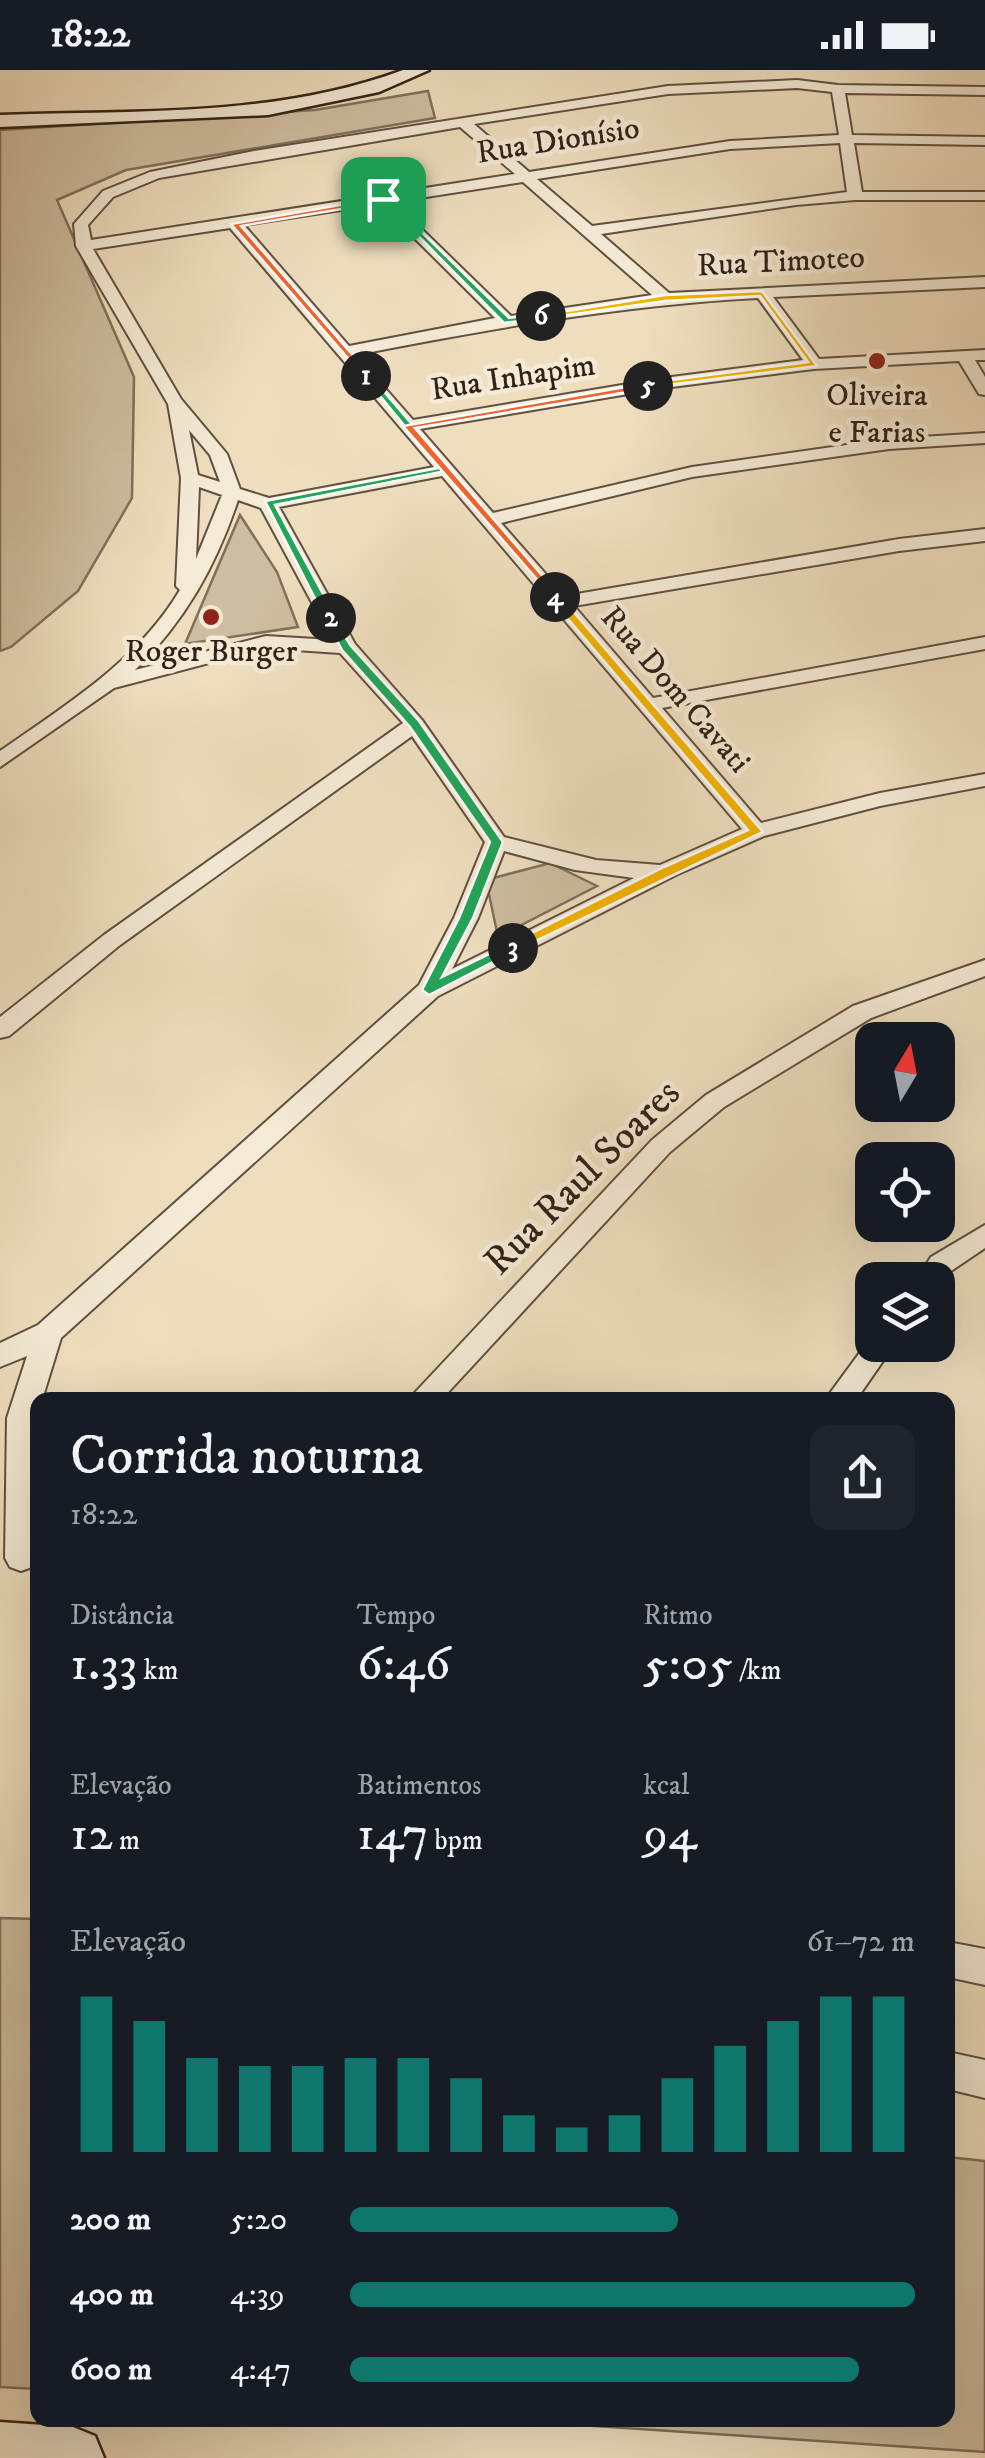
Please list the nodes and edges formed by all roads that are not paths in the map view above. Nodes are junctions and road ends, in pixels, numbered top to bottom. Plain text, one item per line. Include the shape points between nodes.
1 (420, 70) edge
2 (731, 73) dead end
3 (678, 75) dead end
4 (797, 84) junction
5 (838, 89) junction
6 (668, 90) junction
7 (985, 92) edge
8 (0, 121) edge
9 (462, 122) junction
10 (846, 139) junction
11 (985, 141) edge
12 (527, 176) junction
13 (854, 196) junction
14 (985, 196) edge
15 (383, 199) junction
16 (235, 224) junction
17 (591, 230) junction
18 (84, 246) junction
19 (985, 282) edge
20 (762, 294) junction
21 (665, 298) junction
22 (507, 321) junction
23 (344, 352) junction
24 (985, 355) edge
25 (964, 356) junction
26 (814, 364) junction
27 (985, 390) edge
28 (174, 401) junction
29 (408, 426) junction
30 (985, 438) edge
31 (446, 470) junction
32 (190, 478) junction
33 (232, 492) junction
34 (268, 504) junction
35 (489, 520) junction
36 (985, 536) edge
37 (186, 598) junction
38 (560, 603) junction
39 (985, 643) edge
40 (346, 648) junction
41 (107, 684) junction
42 (648, 705) junction
43 (414, 724) junction
44 (0, 761) edge
45 (985, 780) edge
46 (756, 832) junction
47 (496, 842) junction
48 (668, 870) junction
49 (985, 968) edge
50 (429, 990) junction
51 (0, 1030) edge
52 (985, 1236) edge
53 (945, 1262) edge
54 (48, 1333) junction
55 (0, 1356) edge
56 (868, 1362) edge
57 (432, 1392) edge
58 (846, 1392) edge
59 (20, 1556) edge
60 (955, 1962) edge
61 (985, 1968) edge
62 (955, 2073) edge
63 (985, 2079) edge
64 (0, 2453) edge
65 (72, 2458) edge

1 - 8 main road via 378,88 270,106 128,120
2 - 4 street
3 - 6 street
4 - 5 street
4 - 6 street
5 - 7 street
5 - 10 street
6 - 9 street
9 - 12 street
9 - 18 street via 156,175 108,194 81,224
10 - 11 street, Rua Dionísio
10 - 12 street, Rua Dionísio via 730,145
10 - 13 street
12 - 15 street, Rua Dionísio
12 - 17 street
13 - 14 street
13 - 17 street
15 - 16 street, Rua Dionísio
15 - 22 street
16 - 18 street, Rua Dionísio
16 - 23 street, Rua Dom Cavati
17 - 21 street
18 - 28 street
19 - 20 street, Rua Timoteo
20 - 21 street, Rua Timoteo
20 - 26 street
21 - 22 street, Rua Timoteo
22 - 23 street, Rua Timoteo
23 - 29 street, Rua Dom Cavati
24 - 25 street, Rua Inhapim
25 - 26 street, Rua Inhapim
25 - 27 street
26 - 29 street, Rua Inhapim
28 - 32 street
28 - 33 street via 218,454
29 - 31 street, Rua Dom Cavati
30 - 35 street via 692,472
31 - 34 street
31 - 35 street, Rua Dom Cavati
32 - 33 street
32 - 37 street
33 - 34 street
33 - 37 street
34 - 40 street
35 - 38 street, Rua Dom Cavati
36 - 38 street
37 - 41 street
38 - 42 street, Rua Dom Cavati
39 - 42 street
40 - 41 street via 266,642
40 - 43 street
41 - 44 street
42 - 46 street, Rua Dom Cavati
43 - 47 street
43 - 51 street via 112,940
45 - 46 street
46 - 48 street
47 - 48 street via 610,870
47 - 50 street
48 - 50 street
49 - 57 street, Rua Raul Soares via 862,1012 716,1101 661,1146
50 - 54 street
52 - 53 street
54 - 55 street
54 - 59 street via 22,1418
56 - 58 street
60 - 61 street
62 - 63 street
64 - 65 main road

